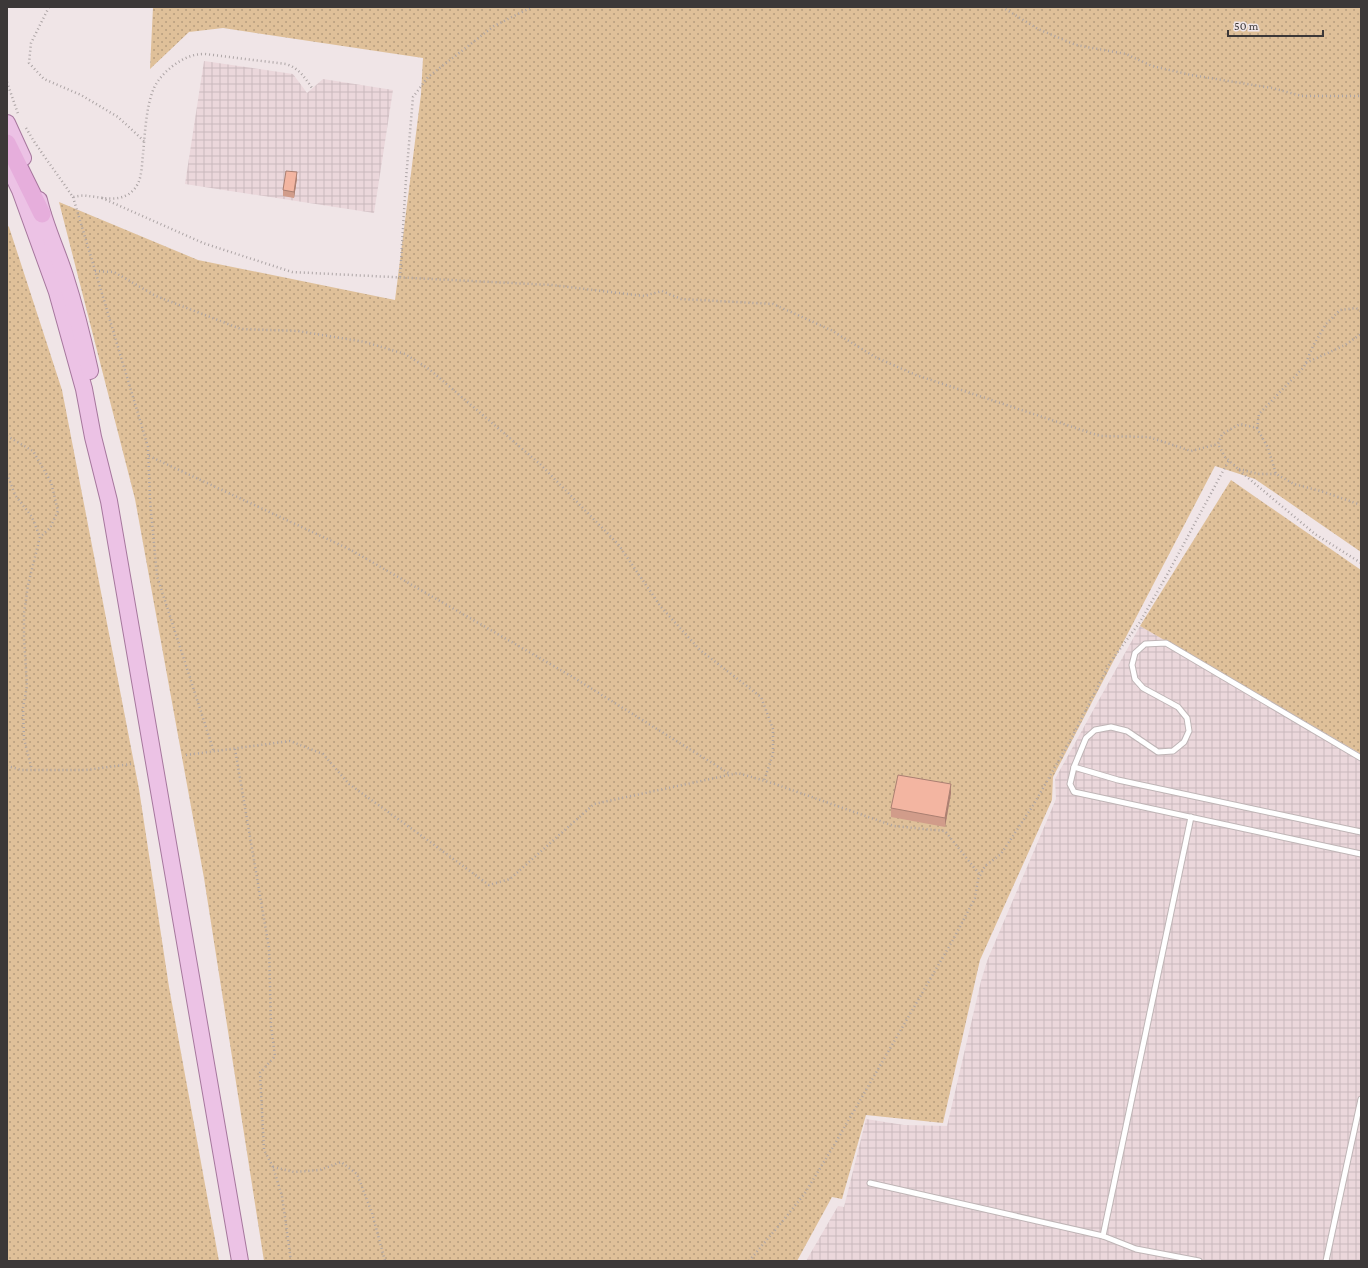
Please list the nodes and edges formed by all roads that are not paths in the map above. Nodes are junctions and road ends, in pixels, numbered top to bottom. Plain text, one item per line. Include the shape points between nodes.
1 (14, 121) edge
2 (7, 143) edge
3 (7, 163) edge
4 (7, 180) edge
5 (36, 217) junction
6 (1361, 758) edge
7 (1074, 767) junction
8 (1192, 817) junction
9 (1361, 832) edge
10 (1361, 854) edge
11 (1361, 1099) edge
12 (870, 1183) dead end
13 (1103, 1236) junction
14 (240, 1261) edge
15 (1199, 1261) edge
16 (1326, 1261) edge

1 - 5 main road via 36,187
2 - 5 highway
3 - 5 main road
4 - 5 main road
5 - 14 main road via 53,240 65,277 100,416 109,501
6 - 7 lane via 1166,643 1145,644 1135,653 1132,665 1135,679 1143,688 1178,707 1187,718 1189,730 1184,742 1173,751 1158,752 1127,731 1111,727 1095,730 1086,738
7 - 8 lane via 1070,784 1074,792
7 - 9 lane via 1118,780
8 - 10 lane
8 - 13 lane
11 - 16 lane
12 - 13 lane
13 - 15 lane via 1136,1249

